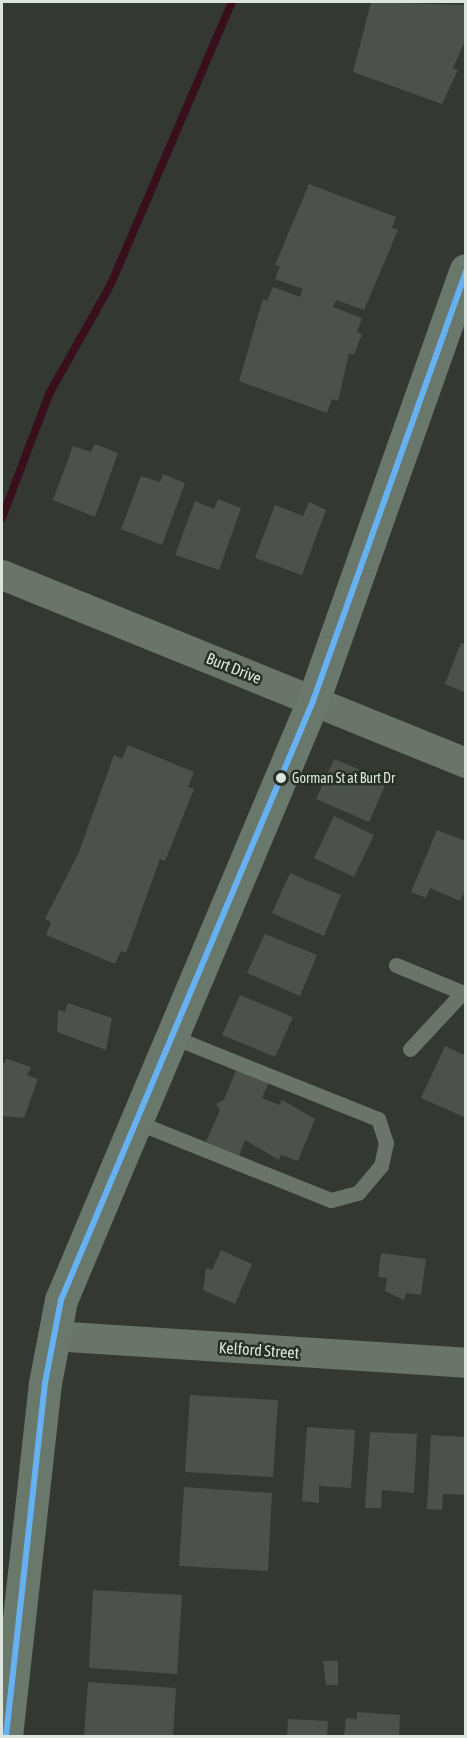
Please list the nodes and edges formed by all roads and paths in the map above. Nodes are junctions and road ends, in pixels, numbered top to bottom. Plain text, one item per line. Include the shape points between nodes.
1 (465, 270) edge
2 (2, 575) edge
3 (313, 701) junction
4 (465, 763) edge
5 (396, 965) dead end
6 (464, 994) edge
7 (170, 1036) junction
8 (410, 1049) dead end
9 (133, 1121) junction
10 (53, 1336) junction
11 (465, 1363) edge
12 (6, 1737) edge

1 - 3 main road
2 - 3 street, Burt Drive
3 - 4 street, Burt Drive
3 - 7 main road
5 - 6 lane
6 - 8 lane
7 - 9 main road
7 - 9 lane via 237,1059 378,1119 386,1143 381,1166 358,1193 331,1200 199,1151
9 - 10 main road via 73,1269
10 - 11 street, Kelford Street
10 - 12 main road

